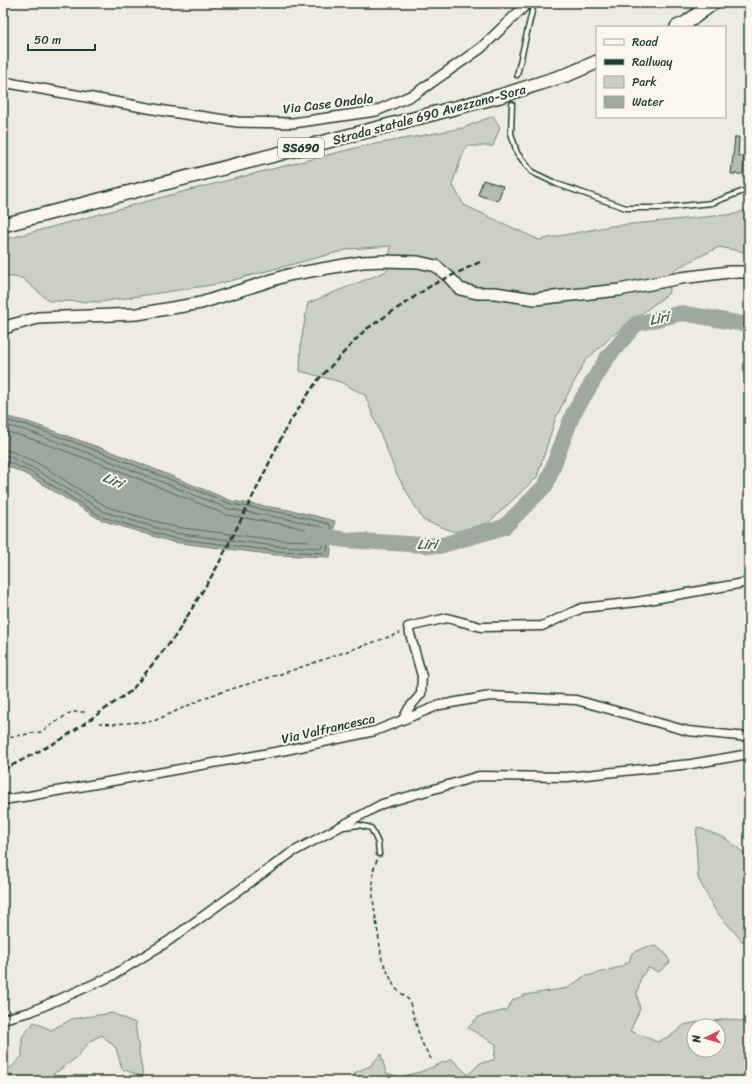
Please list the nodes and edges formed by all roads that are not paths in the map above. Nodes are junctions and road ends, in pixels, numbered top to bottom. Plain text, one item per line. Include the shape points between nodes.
1 (528, 3) edge
2 (534, 3) edge
3 (713, 3) edge
4 (679, 26) edge
5 (596, 62) edge
6 (517, 75) dead end
7 (3, 82) edge
8 (512, 104) dead end
9 (749, 189) edge
10 (3, 226) edge
11 (749, 272) edge
12 (3, 329) edge
13 (749, 582) edge
14 (404, 719) junction
15 (749, 737) edge
16 (749, 754) edge
17 (3, 800) edge
18 (340, 827) junction
19 (379, 854) road end
20 (3, 1019) edge

1 - 7 street, Via Case Ondola via 482,48 415,94 376,111 293,123 238,122
2 - 6 lane
3 - 4 highway
5 - 10 highway, Strada statale 690 Avezzano-Sora / SS690 via 569,74 492,98
8 - 9 lane via 511,133 517,153 532,172 557,184 626,208 661,208 712,203
11 - 12 main road via 688,277 619,290 535,299 460,289 436,266 418,262 362,262 288,275 201,303 137,314 38,318
13 - 14 street via 637,602 582,608 542,626 481,628 447,618 408,627 422,676 421,694 408,708
14 - 15 street, Via Valfrancesca via 440,705 490,696 568,699 688,731
14 - 17 street, Via Valfrancesca via 375,731 286,750
16 - 18 street via 691,764 567,777 479,776 382,804
18 - 19 lane via 359,825 370,828 378,843
18 - 20 street via 291,853 168,942 112,976 30,1012

